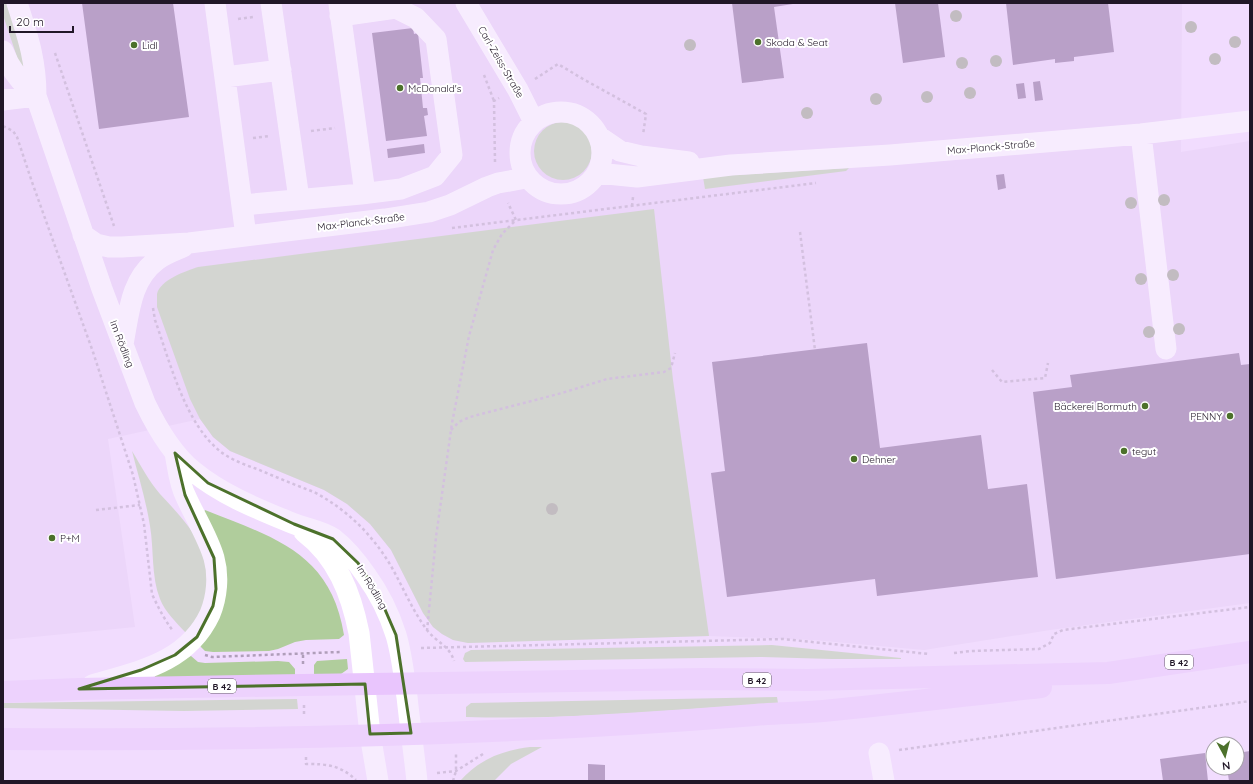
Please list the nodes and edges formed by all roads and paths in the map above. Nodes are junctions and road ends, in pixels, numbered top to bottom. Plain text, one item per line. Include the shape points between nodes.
1 (17, 3) edge
2 (466, 3) edge
3 (272, 9) edge
4 (339, 10) edge
5 (216, 12) edge
6 (54, 52) dead end
7 (3, 55) edge
8 (281, 70) junction
9 (225, 77) junction
10 (518, 90) junction
11 (36, 96) junction
12 (3, 100) edge
13 (1250, 121) edge
14 (534, 122) junction
15 (3, 126) edge
16 (1141, 134) junction
17 (598, 136) junction
18 (641, 156) junction
19 (731, 165) junction
20 (597, 173) junction
21 (637, 176) junction
22 (526, 178) junction
23 (821, 182) dead end
24 (498, 183) junction
25 (363, 190) junction
26 (299, 199) junction
27 (242, 205) junction
28 (632, 206) junction
29 (516, 220) junction
30 (446, 229) dead end
31 (800, 232) dead end
32 (83, 235) junction
33 (246, 236) junction
34 (189, 244) junction
35 (122, 247) junction
36 (152, 304) dead end
37 (123, 345) junction
38 (1166, 349) dead end
39 (815, 350) dead end
40 (675, 353) dead end
41 (1048, 363) dead end
42 (992, 370) dead end
43 (185, 402) dead end
44 (451, 430) junction
45 (175, 453) junction
46 (140, 505) junction
47 (96, 510) dead end
48 (294, 524) junction
49 (1250, 606) edge
50 (427, 631) dead end
51 (188, 646) junction
52 (490, 647) dead end
53 (1250, 652) edge
54 (934, 654) dead end
55 (949, 654) dead end
56 (1108, 673) junction
57 (365, 684) junction
58 (405, 684) junction
59 (303, 685) junction
60 (79, 689) junction
61 (3, 692) edge
62 (1250, 701) edge
63 (411, 733) junction
64 (370, 734) junction
65 (305, 737) junction
66 (3, 739) edge
67 (879, 753) joint
68 (456, 771) dead end
69 (356, 781) edge
70 (378, 781) edge
71 (417, 781) edge
72 (453, 781) edge
73 (884, 781) edge

1 - 11 street, Im Rödling via 31,45
2 - 10 street, Carl-Zeiss-Straße
3 - 5 path
3 - 8 street
4 - 25 street
4 - 25 street via 396,8 416,18 436,39 452,155 435,176 401,190
5 - 9 street
6 - 35 path
7 - 11 street, Im Rödling via 22,84
8 - 9 street
8 - 26 street
9 - 27 street
10 - 14 street, Carl-Zeiss-Straße
10 - 18 path via 558,64 646,114
10 - 24 path via 494,101
11 - 12 street
11 - 32 street, Im Rödling
13 - 16 street, Max-Planck-Straße
14 - 17 street via 554,112 575,114 589,123
14 - 22 street via 527,128 520,146 520,165
15 - 46 path via 8,127 17,137 93,352
16 - 19 street, Max-Planck-Straße via 890,155
16 - 38 street
17 - 18 street, Max-Planck-Straße via 620,151
17 - 20 street via 602,154
18 - 19 street, Max-Planck-Straße via 676,162
19 - 21 street, Max-Planck-Straße
20 - 21 street, Max-Planck-Straße
20 - 22 street via 590,183 579,191 567,194 542,191
21 - 28 path
22 - 24 street, Max-Planck-Straße
23 - 28 path
24 - 29 path
24 - 33 street, Max-Planck-Straße via 429,212
25 - 26 street
26 - 27 street
27 - 33 street
28 - 29 path
29 - 30 path
29 - 44 path via 502,234 493,250 469,336
31 - 39 path
32 - 35 street, Max-Planck-Straße via 96,244
32 - 37 street, Im Rödling
33 - 34 street, Max-Planck-Straße
34 - 35 street, Max-Planck-Straße
34 - 37 street, Max-Planck-Straße via 158,259 143,273 136,284
36 - 43 path via 155,320
37 - 45 street, Im Rödling via 152,418
40 - 44 path via 671,368 664,372 607,379 470,417 459,422
41 - 42 path via 1045,378 1002,382
44 - 50 path via 436,538
45 - 48 street, Im Rödling via 208,483
45 - 51 street via 184,495 210,545 217,574 213,606 204,627
46 - 47 path
46 - 51 path via 152,594 166,622
48 - 57 street, Im Rödling via 327,553 344,583 355,614
48 - 58 street, Im Rödling via 333,539 358,563 390,618
49 - 55 path via 1063,630 1054,634 1050,643 1039,649
51 - 59 path via 199,654 212,658 303,655
51 - 60 street via 155,665
52 - 54 path via 783,639
53 - 56 main road, B 42
56 - 58 main road, B 42 via 808,680 703,679
56 - 63 main road, B 42 via 1077,683 821,711 604,725
57 - 58 main road, B 42
57 - 59 main road, B 42
57 - 64 street, Im Rödling
58 - 63 street, Im Rödling
59 - 60 main road, B 42
59 - 65 path
60 - 61 main road, B 42
62 - 67 path
63 - 64 main road, B 42
63 - 71 street, Im Rödling
64 - 65 main road, B 42
64 - 70 street, Im Rödling
65 - 66 main road, B 42
65 - 69 path via 306,764 338,768
67 - 73 street
68 - 72 path

